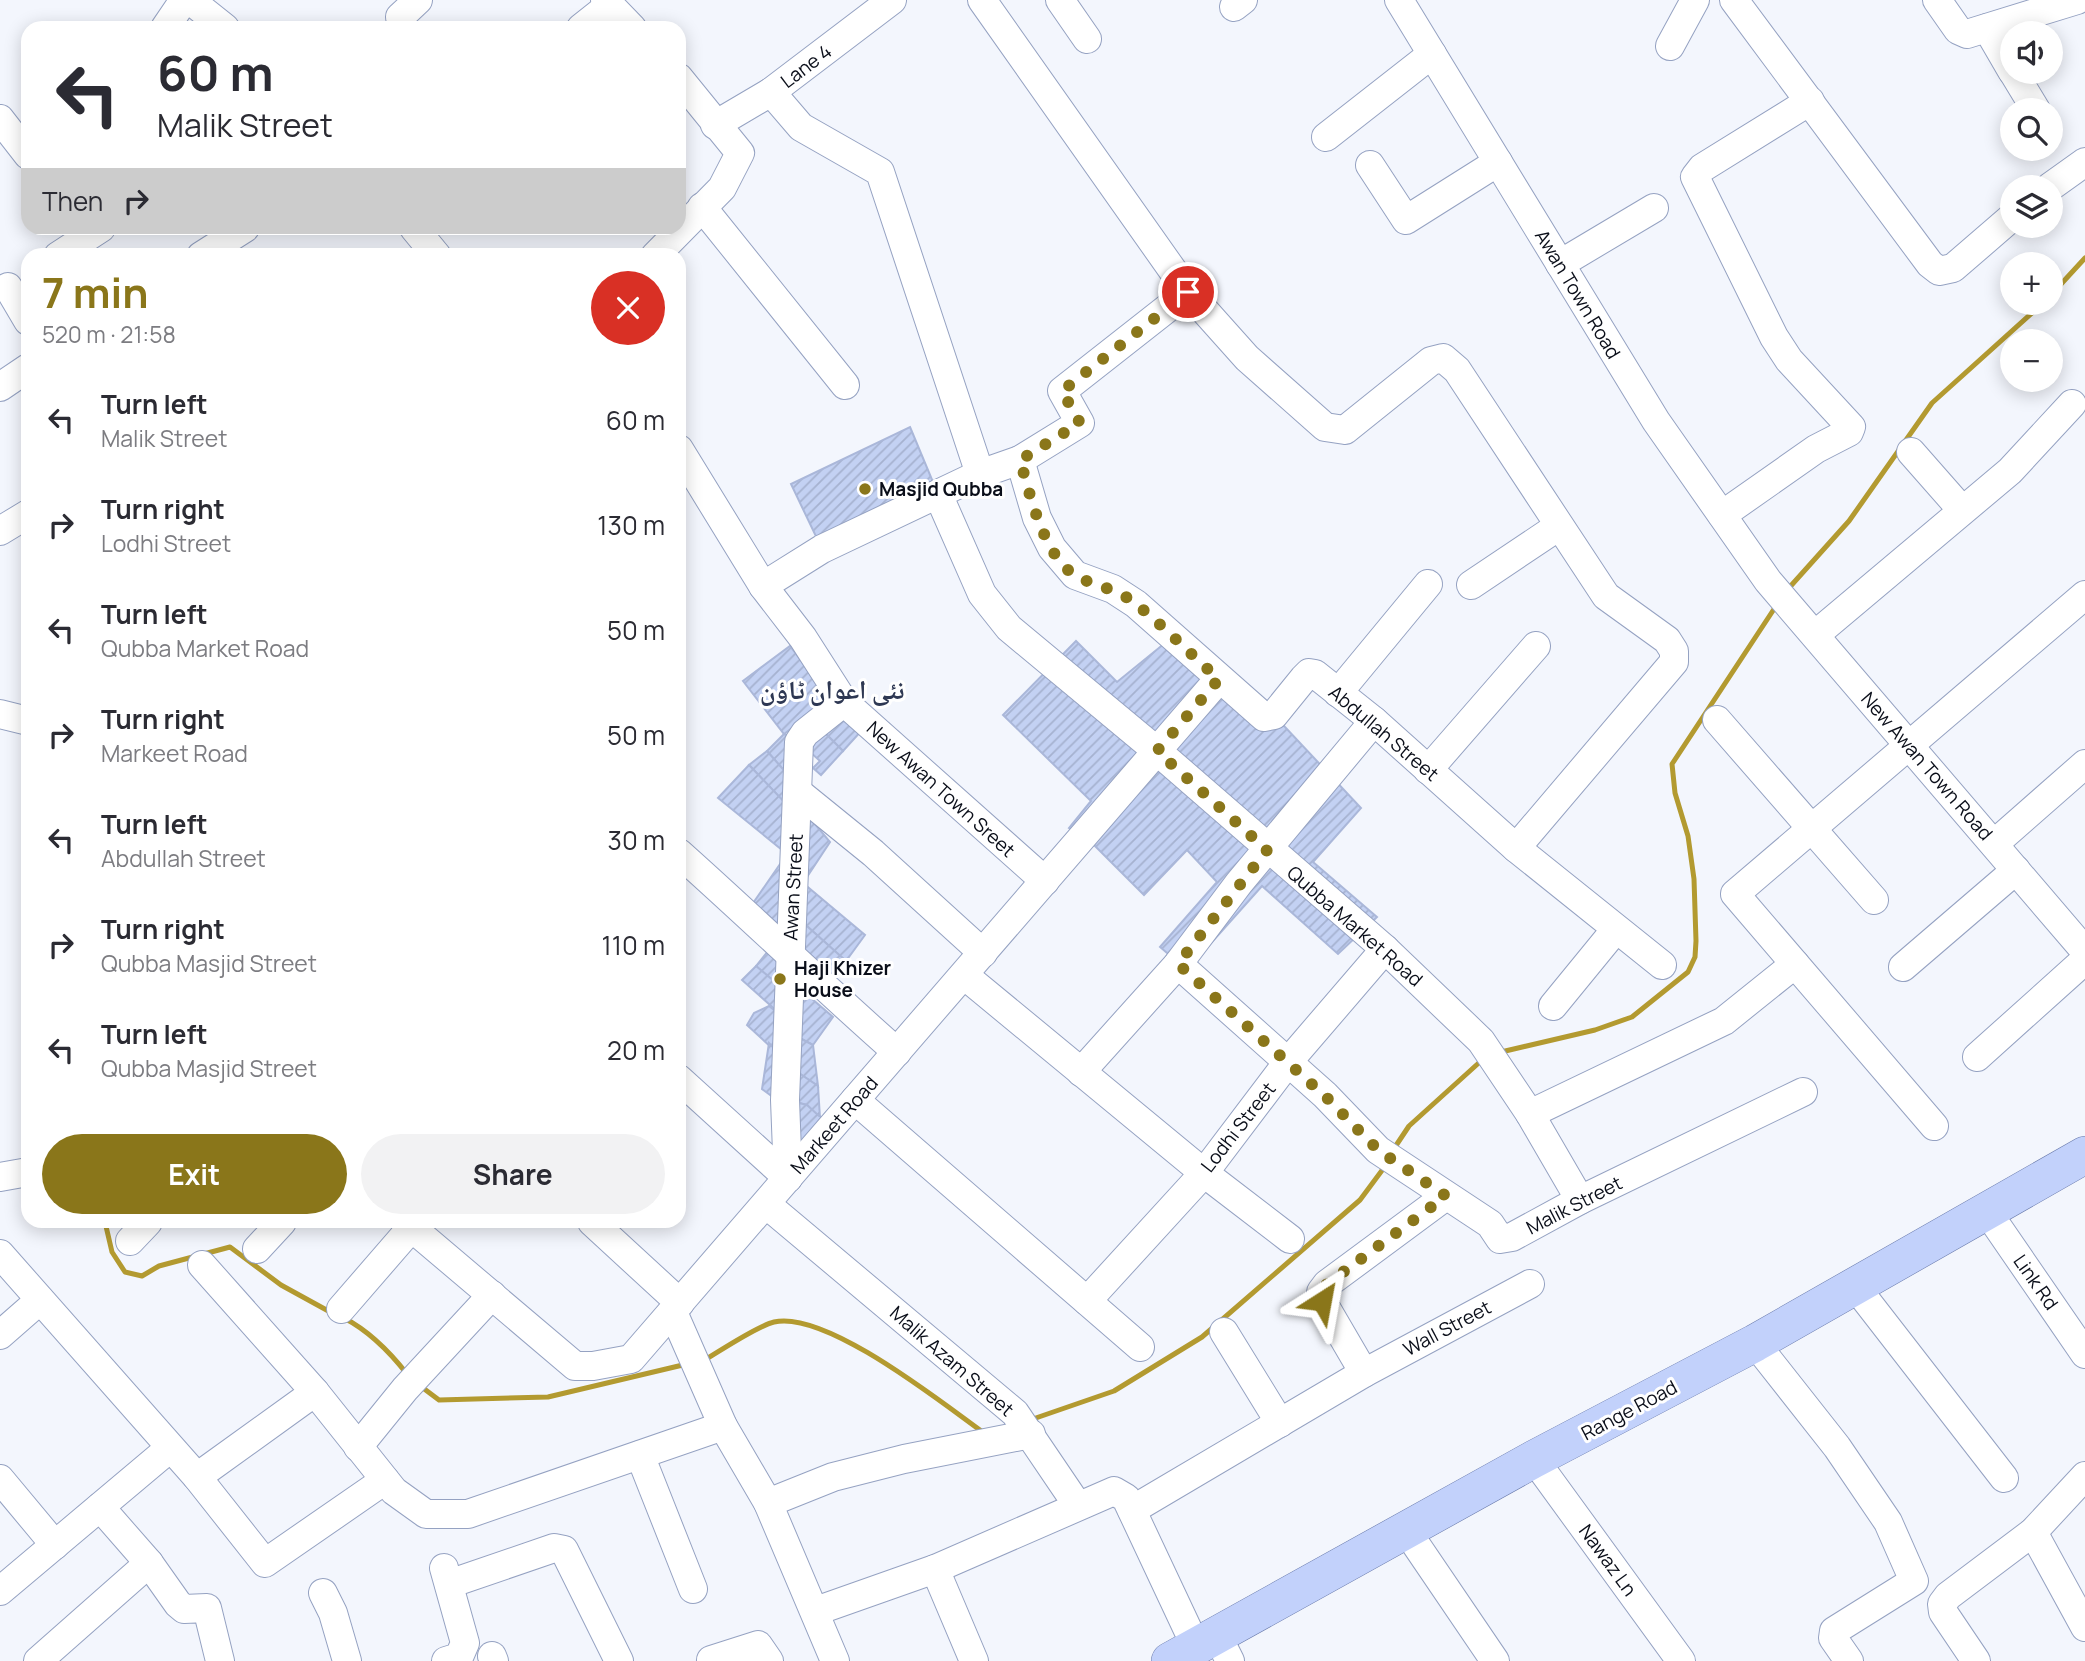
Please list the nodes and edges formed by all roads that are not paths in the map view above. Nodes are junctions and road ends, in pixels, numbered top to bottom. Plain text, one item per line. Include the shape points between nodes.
1 (184, 0) edge
2 (190, 0) edge
3 (892, 0) edge
4 (982, 0) edge
5 (1060, 0) edge
6 (1399, 0) edge
7 (1695, 0) edge
8 (1734, 0) edge
9 (1937, 0) edge
10 (2077, 0) edge
11 (608, 3) edge
12 (170, 21) edge
13 (216, 21) edge
14 (589, 21) edge
15 (625, 21) edge
16 (1987, 28) junction
17 (1087, 39) dead end
18 (1670, 46) dead end
19 (2000, 50) edge
20 (1432, 54) junction
21 (686, 87) edge
22 (771, 92) junction
23 (1810, 101) junction
24 (0, 119) edge
25 (715, 125) junction
26 (1326, 137) dead end
27 (21, 146) edge
28 (1498, 162) junction
29 (2085, 162) edge
30 (1370, 165) dead end
31 (2063, 178) edge
32 (702, 207) junction
33 (1654, 208) dead end
34 (686, 223) edge
35 (2000, 227) edge
36 (90, 235) edge
37 (234, 235) edge
38 (675, 235) edge
39 (70, 248) edge
40 (214, 248) edge
41 (662, 248) edge
42 (1560, 264) junction
43 (12, 285) edge
44 (1188, 292) junction
45 (21, 305) edge
46 (21, 373) edge
47 (845, 385) dead end
48 (0, 387) edge
49 (2072, 404) dead end
50 (1911, 452) dead end
51 (686, 460) edge
52 (1020, 460) junction
53 (980, 474) junction
54 (938, 494) junction
55 (1962, 510) junction
56 (1723, 515) junction
57 (21, 518) edge
58 (1559, 526) junction
59 (0, 531) edge
60 (1768, 581) joint
61 (1428, 584) dead end
62 (1471, 585) dead end
63 (763, 586) junction
64 (2085, 595) edge
65 (1815, 635) junction
66 (1536, 646) dead end
67 (1219, 679) junction
68 (1338, 693) junction
69 (844, 702) junction
70 (0, 714) edge
71 (21, 718) edge
72 (1717, 720) dead end
73 (1374, 721) junction
74 (1912, 746) junction
75 (1157, 751) junction
76 (2085, 764) edge
77 (1428, 770) junction
78 (799, 793) junction
79 (1812, 829) junction
80 (1994, 844) junction
81 (1516, 848) junction
82 (1267, 850) junction
83 (686, 859) edge
84 (2016, 870) junction
85 (1045, 881) junction
86 (1874, 900) dead end
87 (1616, 929) junction
88 (2082, 943) edge
89 (1385, 949) junction
90 (789, 953) junction
91 (983, 953) junction
92 (1178, 964) junction
93 (1795, 964) junction
94 (1662, 965) dead end
95 (1903, 967) dead end
96 (964, 975) junction
97 (1553, 1006) dead end
98 (897, 1052) junction
99 (1977, 1057) dead end
100 (1288, 1062) junction
101 (1081, 1072) junction
102 (686, 1085) edge
103 (1802, 1092) dead end
104 (855, 1100) junction
105 (1530, 1114) junction
106 (1934, 1126) dead end
107 (2085, 1155) edge
108 (21, 1173) edge
109 (1204, 1173) junction
110 (0, 1177) edge
111 (789, 1178) junction
112 (1446, 1196) junction
113 (1580, 1200) junction
114 (766, 1204) junction
115 (1986, 1210) junction
116 (276, 1228) edge
117 (405, 1228) edge
118 (413, 1228) edge
119 (598, 1228) edge
120 (1290, 1239) dead end
121 (257, 1249) dead end
122 (0, 1254) edge
123 (202, 1265) dead end
124 (1531, 1284) dead end
125 (1855, 1286) junction
126 (492, 1295) junction
127 (40, 1300) junction
128 (1087, 1301) junction
129 (676, 1307) junction
130 (341, 1309) dead end
131 (1224, 1332) dead end
132 (0, 1335) edge
133 (1755, 1343) junction
134 (1140, 1347) dead end
135 (2085, 1354) edge
136 (1364, 1373) junction
137 (315, 1392) junction
138 (1280, 1423) junction
139 (1024, 1425) junction
140 (723, 1426) junction
141 (358, 1447) junction
142 (170, 1448) junction
143 (640, 1455) junction
144 (1534, 1459) junction
145 (2085, 1476) edge
146 (197, 1478) junction
147 (2004, 1478) dead end
148 (0, 1479) edge
149 (385, 1480) junction
150 (768, 1503) junction
151 (1078, 1506) junction
152 (100, 1507) junction
153 (1132, 1510) junction
154 (1406, 1530) junction
155 (2033, 1532) junction
156 (55, 1545) junction
157 (149, 1563) junction
158 (935, 1569) junction
159 (693, 1589) dead end
160 (0, 1591) edge
161 (323, 1593) dead end
162 (816, 1611) junction
163 (2085, 1627) edge
164 (1203, 1651) edge
165 (711, 1660) edge
166 (1492, 1660) edge
167 (38, 1661) edge
168 (220, 1661) edge
169 (347, 1661) edge
170 (446, 1661) edge
171 (619, 1661) edge
172 (769, 1661) edge
173 (835, 1661) edge
174 (974, 1661) edge
175 (1681, 1661) edge
176 (1849, 1661) edge
177 (1976, 1661) edge

1 - 12 street
2 - 13 street
3 - 22 street, Lane 4
4 - 44 street
5 - 17 street
6 - 20 street, Awan Town Road
7 - 18 street
8 - 23 street
9 - 16 street via 1962,34
10 - 16 street
11 - 14 street
11 - 15 street
16 - 19 street
20 - 26 street
20 - 28 street, Awan Town Road
21 - 25 street
22 - 25 street, Lane 4
22 - 53 street via 801,127 880,172
23 - 35 street via 1939,271 1953,268
23 - 56 street via 1695,177 1774,337 1789,360 1851,426 1849,432 1816,449
24 - 27 street
25 - 32 street via 740,153 722,188
28 - 30 street via 1406,220
28 - 42 street, Awan Town Road
29 - 31 street
32 - 34 street
32 - 47 street
33 - 42 street
36 - 39 street
37 - 40 street
38 - 41 street
42 - 56 street, Awan Town Road via 1656,421
43 - 45 street
44 - 52 street via 1062,391 1080,423
44 - 58 street via 1247,358 1333,430 1345,430 1431,361 1443,358 1457,370
46 - 48 street
49 - 55 street via 2010,471
50 - 55 street
51 - 63 street, New Awan Town Sreet
52 - 53 street
52 - 67 street, Abdullah Street via 1037,518 1052,548 1075,575 1113,589 1136,604
53 - 54 street
54 - 63 street via 822,549
54 - 75 street, Qubba Market Road via 982,594 1009,628
55 - 65 street
56 - 60 street, Awan Town Road
57 - 59 street
58 - 62 street
58 - 81 street via 1606,596 1667,640 1674,662
60 - 65 street, New Awan Town Road
61 - 68 street
63 - 69 street, New Awan Town Sreet
64 - 74 street
65 - 74 street, New Awan Town Road
66 - 77 street
67 - 68 street, Abdullah Street via 1269,718 1309,673
67 - 75 street, Markeet Road
68 - 73 street, Abdullah Street
69 - 78 street, Awan Street via 801,736
69 - 85 street, New Awan Town Sreet
70 - 71 street
72 - 79 street
73 - 77 street, Abdullah Street
73 - 82 street
74 - 79 street
74 - 80 street, New Awan Town Road
75 - 82 street, Qubba Market Road
75 - 85 street, Markeet Road
76 - 80 street
77 - 81 street, Abdullah Street
78 - 90 street, Awan Street
78 - 91 street
79 - 86 street
79 - 93 street via 1735,894
80 - 84 street, New Awan Town Road
81 - 87 street, Abdullah Street
82 - 89 street, Qubba Market Road
82 - 92 street
83 - 90 street
84 - 88 street, New Awan Town Road
84 - 95 street
85 - 91 street, Markeet Road
87 - 94 street, Abdullah Street
87 - 97 street
88 - 99 street
89 - 100 street, Lodhi Street
89 - 105 street, Qubba Market Road via 1480,1041
90 - 98 street
90 - 111 street, Awan Street via 785,1100
91 - 96 street, Markeet Road
92 - 100 street, Malik Street
92 - 101 street
93 - 105 street via 1724,1021
93 - 106 street
96 - 98 street, Markeet Road
96 - 101 street
98 - 104 street, Markeet Road
100 - 109 street, Lodhi Street
100 - 112 street, Malik Street via 1378,1150
101 - 109 street
102 - 111 street
103 - 113 street, Malik Street
104 - 111 street, Markeet Road
104 - 128 street
105 - 113 street, Qubba Market Road
107 - 115 main road, Range Road
108 - 110 street
109 - 120 street
109 - 128 street, Lodhi Street
111 - 114 street, Markeet Road
112 - 113 street, Malik Street via 1490,1224 1500,1239
112 - 136 street via 1321,1292
114 - 129 street, Markeet Road
114 - 139 street, Malik Azam Street
115 - 125 main road, Range Road
115 - 135 street, Link Rd
116 - 121 street
117 - 130 street
118 - 126 street, Markeet Road
119 - 129 street
122 - 127 street
123 - 137 street
124 - 136 street, Wall Street
125 - 133 main road, Range Road
125 - 147 street
126 - 129 street, Markeet Road via 575,1366 631,1359
126 - 141 street
127 - 132 street
127 - 142 street
128 - 134 street
129 - 140 street via 694,1365
131 - 138 street
133 - 144 main road, Range Road
133 - 176 street via 1837,1447 1888,1522 1914,1581 1832,1634
136 - 138 street, Wall Street
137 - 141 street
137 - 146 street
138 - 153 street, Wall Street
139 - 150 street via 832,1477
139 - 151 street, Malik Azam Street
140 - 143 street
140 - 150 street
141 - 149 street
142 - 146 street
142 - 152 street
143 - 149 street via 468,1514 426,1514
143 - 159 street
144 - 154 main road, Range Road
144 - 175 street, Nawaz Ln
145 - 155 street
146 - 149 street via 265,1563
148 - 156 street
150 - 162 street
151 - 153 street via 1114,1491 1122,1493
151 - 158 street
152 - 156 street
152 - 157 street
153 - 164 street
154 - 164 main road, Range Road
154 - 166 street
155 - 163 street
155 - 177 street via 1942,1604
156 - 160 street
157 - 167 street
157 - 168 street via 184,1609 207,1608
158 - 162 street
158 - 174 street
161 - 169 street
162 - 173 street
165 - 172 street via 751,1644 765,1651
170 - 171 street via 459,1657 465,1643 446,1576 554,1548 564,1550

